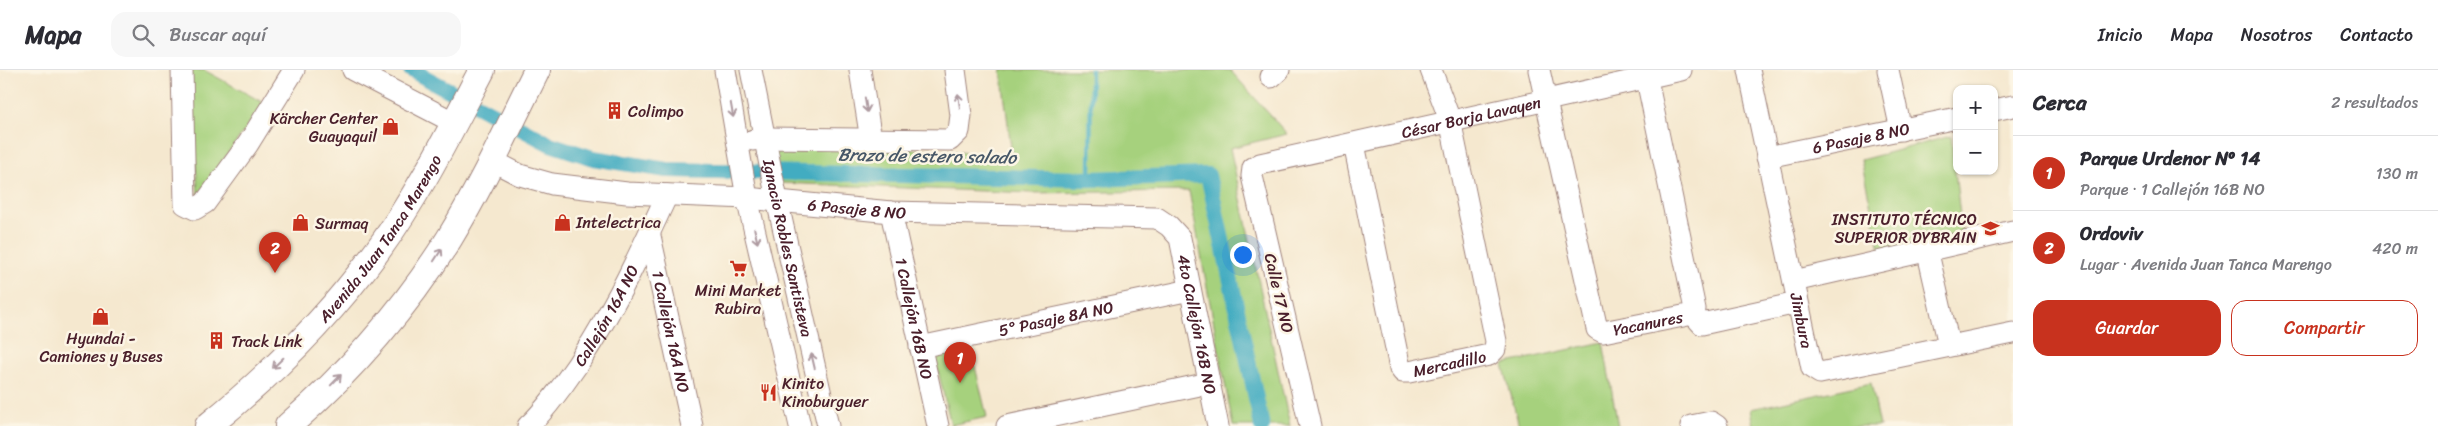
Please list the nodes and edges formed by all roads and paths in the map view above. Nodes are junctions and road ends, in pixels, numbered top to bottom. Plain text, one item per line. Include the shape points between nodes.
1 (182, 70) edge
2 (294, 70) edge
3 (353, 70) edge
4 (537, 70) edge
5 (725, 70) edge
6 (751, 70) edge
7 (860, 70) edge
8 (955, 70) edge
9 (1431, 70) edge
10 (1539, 70) edge
11 (1681, 70) edge
12 (1749, 70) edge
13 (1888, 70) edge
14 (1646, 74) edge
15 (479, 76) edge
16 (1547, 101) junction
17 (2013, 106) edge
18 (1998, 109) edge
19 (457, 118) junction
20 (1953, 119) edge
21 (1450, 120) junction
22 (1901, 130) junction
23 (871, 140) junction
24 (766, 141) junction
25 (1354, 144) junction
26 (739, 146) junction
27 (1767, 157) junction
28 (491, 160) junction
29 (1260, 164) joint
30 (747, 193) junction
31 (775, 193) junction
32 (668, 195) junction
33 (891, 212) junction
34 (1168, 226) joint
35 (2013, 231) edge
36 (650, 236) junction
37 (1927, 250) junction
38 (1794, 282) junction
39 (1190, 290) junction
40 (1797, 303) junction
41 (1693, 314) junction
42 (2013, 333) edge
43 (1949, 345) junction
44 (920, 346) junction
45 (1209, 383) junction
46 (208, 426) edge
47 (288, 426) edge
48 (528, 426) edge
49 (692, 426) edge
50 (800, 426) edge
51 (828, 426) edge
52 (938, 426) edge
53 (1007, 426) edge
54 (1218, 426) edge
55 (1310, 426) edge
56 (1691, 426) edge
57 (1717, 426) edge

1 - 2 street via 185,204 195,209 205,203 248,144
3 - 19 street
4 - 28 main road
5 -> 26 street, Ignacio Robles Santisteva
6 - 24 street, Ignacio Robles Santisteva
7 -> 23 street
23 -> 8 street via 950,140 959,131 961,115
9 - 21 street
10 - 16 street
11 - 14 street, César Borja Lavayen
12 - 27 street, Jimbura
13 - 22 street
14 - 16 street, César Borja Lavayen
14 - 41 street, Yacanures via 1695,309
15 - 19 main road, Avenida Juan Tanca Marengo
16 - 21 street, César Borja Lavayen
16 - 41 street, Yacanures via 1597,329 1604,332
17 - 18 street
19 -> 46 main road, Avenida Juan Tanca Marengo via 422,182 379,249 336,304 277,365
20 - 22 street, 6 Pasaje 8 NO
21 - 25 street, César Borja Lavayen
21 - 25 street, Mercadillo via 1496,341 1489,355 1409,372 1400,368
22 - 27 street, 6 Pasaje 8 NO
23 - 24 street
24 - 26 street
24 - 31 street, Ignacio Robles Santisteva
25 - 29 street, César Borja Lavayen
26 - 30 street, Ignacio Robles Santisteva
27 - 38 street, Jimbura
28 - 32 street, 6 Pasaje 8 NO via 520,175 552,184
47 -> 28 main road via 316,402 382,331 424,276 449,238
29 - 55 street, Calle 17 NO via 1253,168 1252,176
30 - 31 street, 6 Pasaje 8 NO
30 - 32 street, 6 Pasaje 8 NO
30 -> 50 street, Ignacio Robles Santisteva
31 - 33 street, 6 Pasaje 8 NO
51 -> 31 street, Ignacio Robles Santisteva
32 - 36 street, Callejón 16A NO
33 - 34 street, 6 Pasaje 8 NO via 1157,218
33 - 44 street, 1 Callejón 16B NO
34 - 39 street, 4to Callejón 16B NO via 1180,238
35 - 37 street
36 - 48 street, Callejón 16A NO via 583,357
36 - 49 street, 1 Callejón 16A NO
37 - 38 street
37 - 43 street
38 - 40 street, Jimbura
39 - 44 street, 5° Pasaje 8A NO
39 - 45 street, 4to Callejón 16B NO
40 - 41 street via 1702,324
40 - 43 street, Jimbura via 1812,368 1820,373
42 - 43 street, Jimbura
44 - 52 street, 1 Callejón 16B NO
45 - 53 street
45 - 54 street, 4to Callejón 16B NO
56 - 57 street via 1711,422

